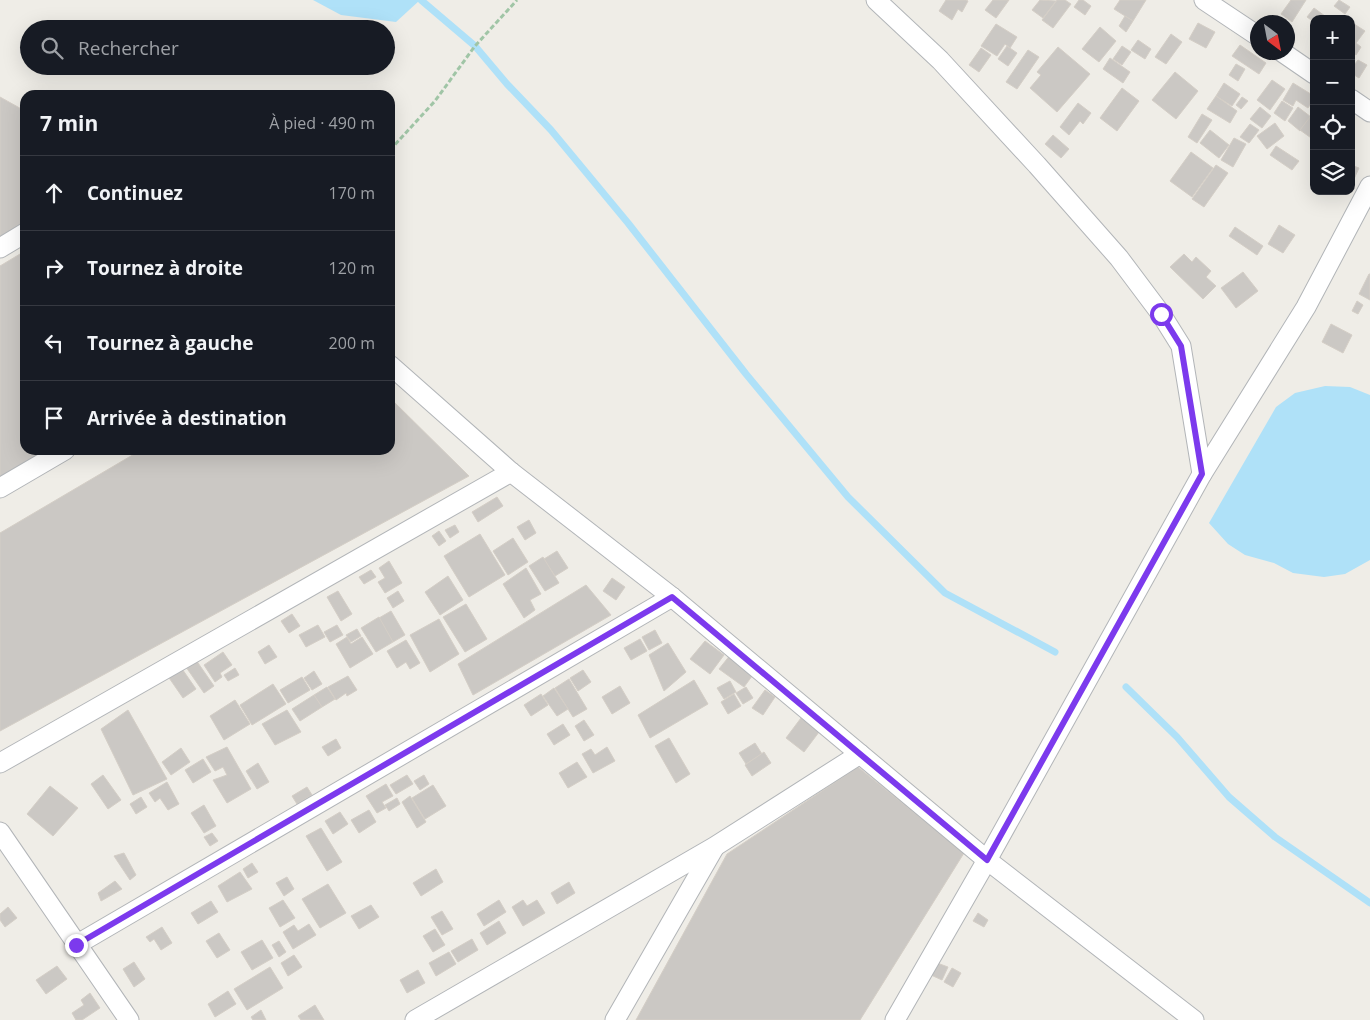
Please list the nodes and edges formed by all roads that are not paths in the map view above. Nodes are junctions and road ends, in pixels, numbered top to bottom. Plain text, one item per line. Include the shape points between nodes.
1 (876, 0) edge
2 (1204, 0) edge
3 (1250, 31) edge
4 (1294, 60) edge
5 (1310, 71) edge
6 (1355, 102) edge
7 (1370, 112) edge
8 (1370, 186) edge
9 (20, 236) edge
10 (0, 248) edge
11 (395, 369) edge
12 (56, 455) edge
13 (510, 472) junction
14 (1202, 474) junction
15 (0, 488) edge
16 (672, 597) junction
17 (860, 754) junction
18 (0, 763) edge
19 (0, 832) edge
20 (714, 847) junction
21 (987, 860) junction
22 (76, 945) junction
23 (130, 1020) edge
24 (416, 1020) edge
25 (615, 1020) edge
26 (895, 1020) edge
27 (1194, 1020) edge

1 - 14 street via 940,60 1037,165 1119,258 1161,314 1181,346
2 - 3 street
4 - 5 street
6 - 7 street
8 - 14 street via 1306,307
9 - 10 street
11 - 13 street
12 - 15 street
13 - 16 street
13 - 18 street
14 - 21 street
16 - 17 street
16 - 22 street
17 - 20 street
17 - 21 street
19 - 22 street
20 - 24 street
20 - 25 street
21 - 26 street
21 - 27 street
22 - 23 street

